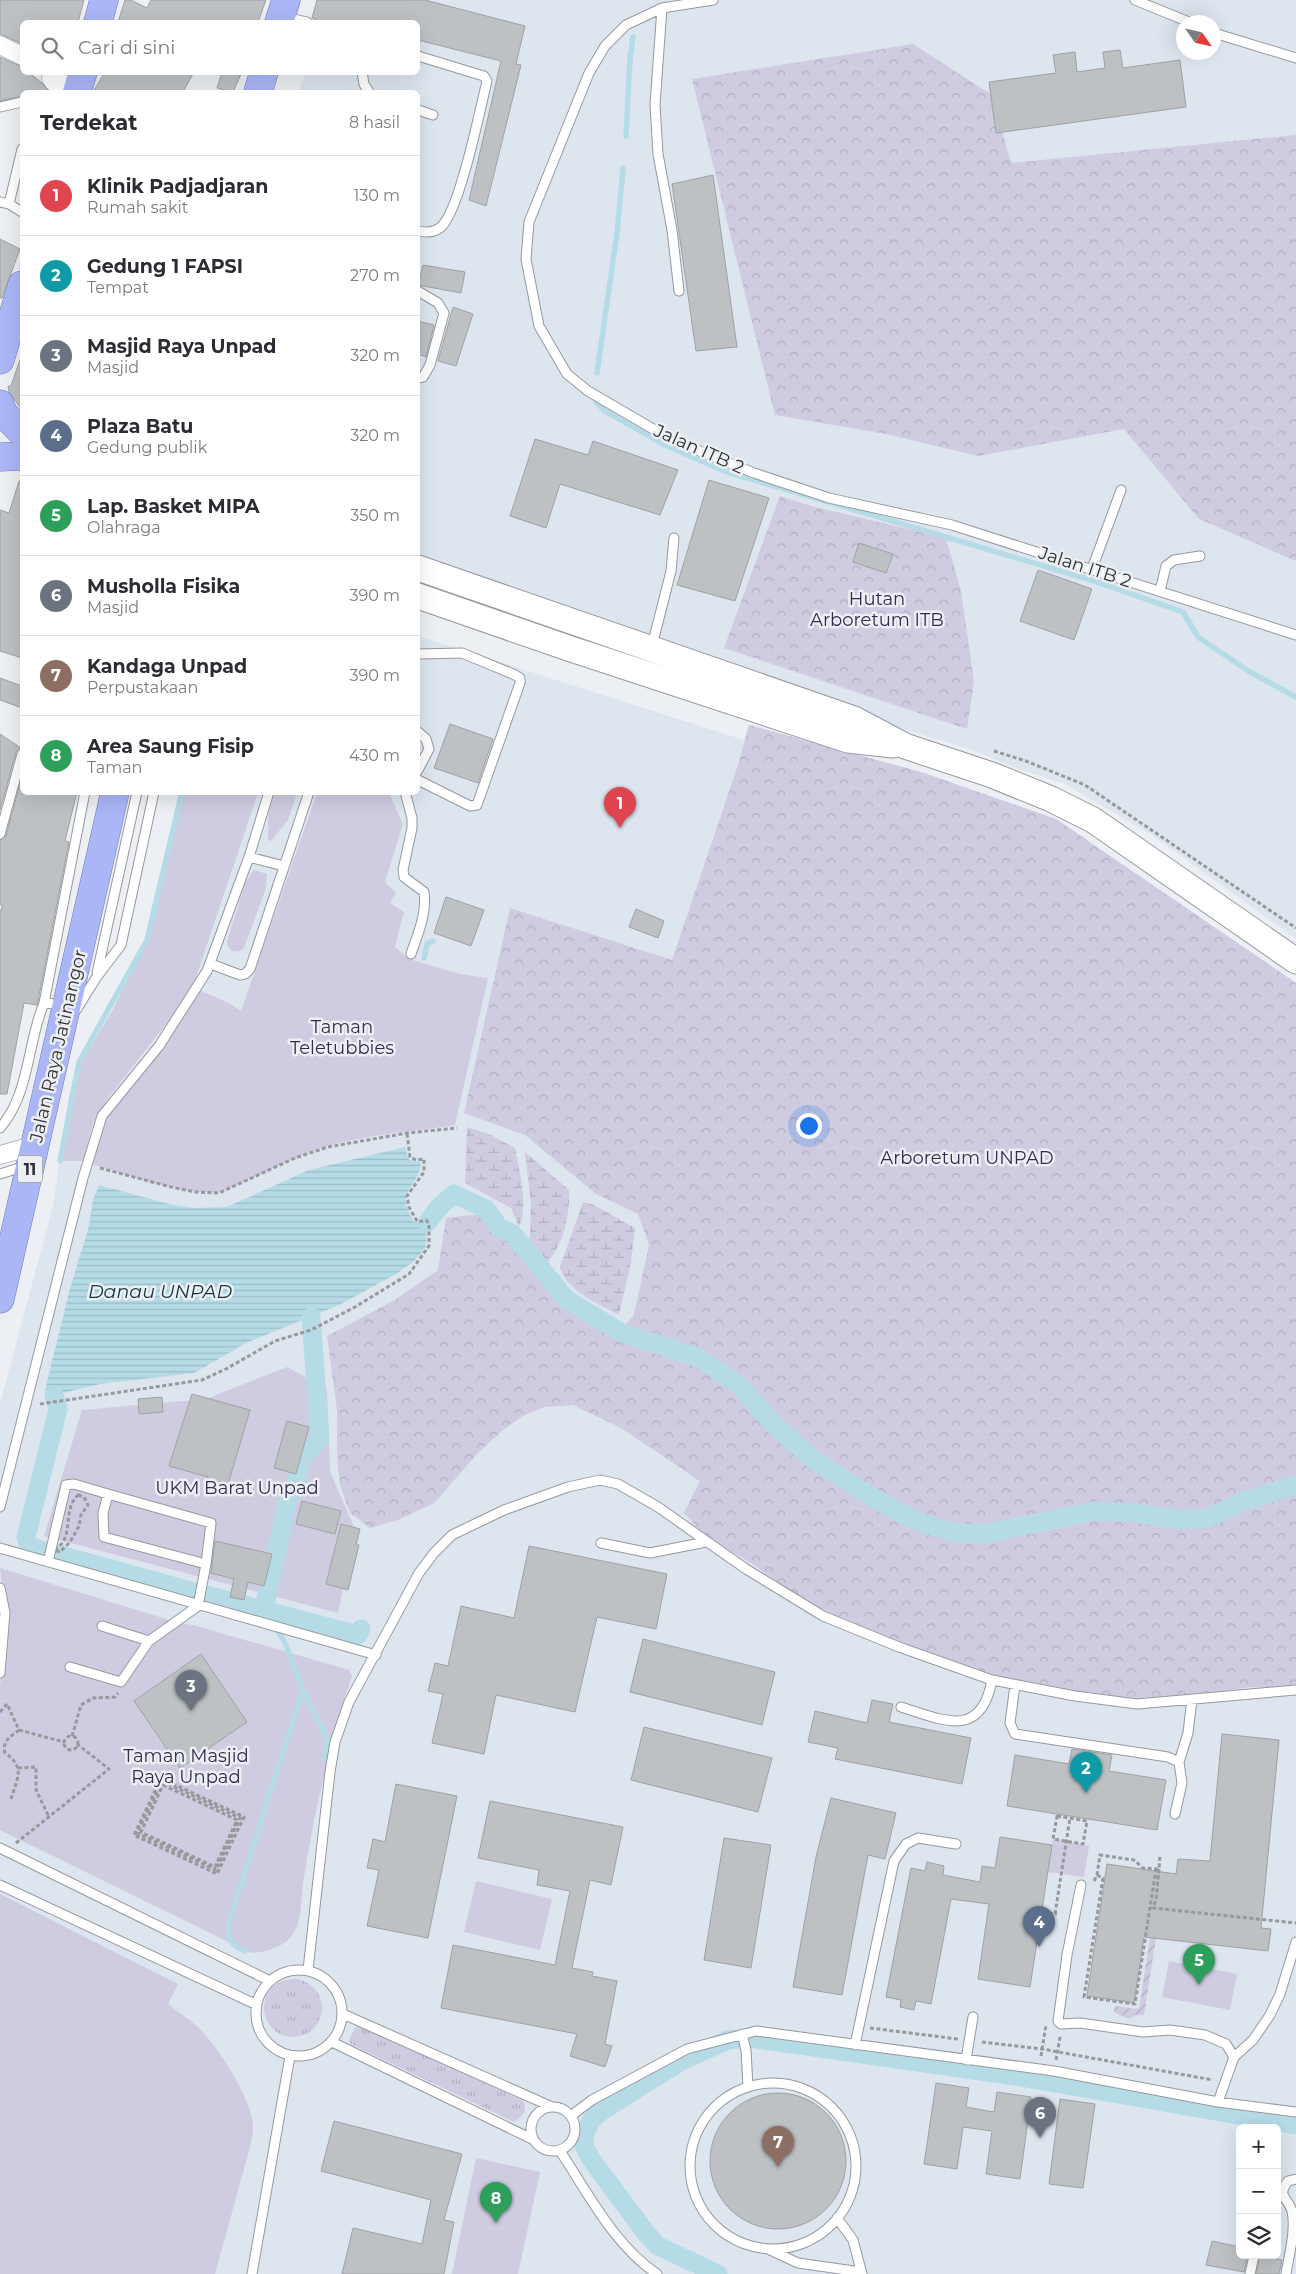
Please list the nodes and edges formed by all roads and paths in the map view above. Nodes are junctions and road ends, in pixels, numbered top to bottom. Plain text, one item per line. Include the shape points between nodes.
1 (104, 0) edge
2 (713, 0) edge
3 (1135, 0) edge
4 (662, 8) junction
5 (282, 13) edge
6 (1176, 17) edge
7 (99, 20) edge
8 (301, 20) edge
9 (1221, 35) edge
10 (0, 45) edge
11 (20, 55) edge
12 (420, 57) edge
13 (1296, 58) edge
14 (52, 75) edge
15 (263, 75) edge
16 (362, 75) edge
17 (80, 82) edge
18 (57, 90) edge
19 (259, 90) edge
20 (368, 90) edge
21 (20, 102) edge
22 (0, 107) edge
23 (420, 111) edge
24 (433, 115) dead end
25 (20, 155) edge
26 (5, 203) edge
27 (20, 211) edge
28 (420, 231) edge
29 (679, 291) dead end
30 (420, 292) edge
31 (20, 294) edge
32 (0, 360) edge
33 (420, 378) edge
34 (0, 404) edge
35 (20, 430) edge
36 (20, 456) edge
37 (0, 457) edge
38 (1121, 490) dead end
39 (674, 538) dead end
40 (1200, 556) dead end
41 (420, 569) edge
42 (1092, 569) junction
43 (1160, 591) junction
44 (420, 597) edge
45 (1296, 635) edge
46 (651, 649) junction
47 (420, 654) edge
48 (420, 734) edge
49 (905, 746) junction
50 (20, 761) edge
51 (420, 766) edge
52 (420, 781) edge
53 (86, 795) edge
54 (114, 795) edge
55 (137, 795) edge
56 (153, 795) edge
57 (268, 795) edge
58 (308, 795) edge
59 (406, 795) edge
60 (0, 834) edge
61 (249, 857) junction
62 (284, 866) junction
63 (412, 954) dead end
64 (1296, 961) edge
65 (210, 964) junction
66 (96, 978) junction
67 (55, 1004) junction
68 (58, 1039) junction
69 (0, 1128) edge
70 (457, 1128) dead end
71 (407, 1133) junction
72 (0, 1155) edge
73 (33, 1155) junction
74 (87, 1164) junction
75 (0, 1174) edge
76 (0, 1299) edge
77 (26, 1406) junction
78 (108, 1494) junction
79 (0, 1507) edge
80 (706, 1542) junction
81 (601, 1543) dead end
82 (0, 1548) edge
83 (48, 1562) junction
84 (206, 1564) junction
85 (0, 1588) edge
86 (198, 1606) junction
87 (102, 1626) dead end
88 (149, 1641) junction
89 (376, 1656) junction
90 (70, 1667) dead end
91 (0, 1673) edge
92 (992, 1680) junction
93 (121, 1682) junction
94 (1014, 1685) junction
95 (1296, 1690) edge
96 (1192, 1699) junction
97 (901, 1706) dead end
98 (0, 1712) edge
99 (19, 1730) junction
100 (72, 1736) junction
101 (64, 1742) junction
102 (77, 1744) junction
103 (1179, 1762) junction
104 (18, 1768) junction
105 (11, 1799) dead end
106 (1175, 1814) dead end
107 (49, 1817) junction
108 (240, 1818) joint
109 (1070, 1818) junction
110 (1067, 1842) junction
111 (956, 1844) dead end
112 (3, 1849) edge
113 (1097, 1875) dead end
114 (0, 1885) edge
115 (1081, 1885) dead end
116 (1042, 1912) dead end
117 (1055, 1914) junction
118 (1065, 1916) dead end
119 (1296, 1924) edge
120 (1296, 1942) edge
121 (308, 1970) junction
122 (270, 1981) junction
123 (1079, 1987) dead end
124 (1086, 1988) junction
125 (256, 2005) junction
126 (343, 2014) junction
127 (973, 2017) dead end
128 (859, 2026) junction
129 (742, 2034) junction
130 (968, 2041) junction
131 (1059, 2041) dead end
132 (332, 2042) junction
133 (855, 2045) junction
134 (1058, 2052) junction
135 (290, 2056) junction
136 (1234, 2058) junction
137 (966, 2060) junction
138 (1225, 2082) junction
139 (748, 2087) junction
140 (1218, 2102) junction
141 (550, 2106) junction
142 (1296, 2112) edge
143 (572, 2115) junction
144 (534, 2140) junction
145 (560, 2151) junction
146 (1296, 2179) edge
147 (837, 2218) junction
148 (770, 2250) junction
149 (1253, 2259) edge
150 (862, 2273) edge
151 (252, 2274) edge
152 (657, 2274) edge
153 (1250, 2274) edge
154 (1286, 2274) edge

1 - 7 highway
2 - 4 lane, Jalan ITB 2
3 - 6 lane
4 - 29 lane via 655,105 657,144
4 - 42 lane, Jalan ITB 2 via 626,25 605,46 589,73 529,222 526,259 539,326 567,374 588,391 672,440 754,474 808,493 952,525
5 - 8 lane
9 - 13 lane
10 - 11 street
12 - 28 lane via 484,76 487,81 463,176 448,218 434,231
14 - 17 street via 54,82
15 - 19 highway
16 - 20 lane
17 - 18 lane
21 - 22 lane
23 - 24 lane
25 - 26 lane
26 - 27 lane
30 - 33 lane via 438,303 444,313 430,365
31 - 32 highway
34 - 35 highway via 3,413
36 - 37 highway
38 - 42 lane
39 - 46 lane via 671,571
40 - 43 lane via 1174,560 1166,566
41 - 46 main road
42 - 43 lane, Jalan ITB 2
43 - 45 lane, Jalan ITB 2
44 - 49 main road via 848,740
46 - 49 main road via 854,718
47 - 52 lane via 462,653 520,678 477,805 470,806
48 - 51 lane via 429,749
49 - 64 main road via 992,775 1093,820
50 - 60 lane
53 - 67 lane
54 - 67 highway, Jalan Raya Jatinangor / 11
55 - 66 lane
56 - 66 lane via 124,935
57 - 61 lane
58 - 62 lane
59 - 63 lane via 412,828 404,877 424,892 426,904
61 - 62 lane
61 - 65 lane
62 - 65 lane via 250,969 240,975
65 - 74 lane via 159,1046 102,1116
66 - 68 lane
67 - 68 highway, Jalan Raya Jatinangor / 11
67 - 69 lane via 11,1115
68 - 73 highway, Jalan Raya Jatinangor / 11
70 - 71 path
71 - 74 path via 312,1152 219,1193 171,1188
71 - 77 path via 410,1157 424,1160 424,1172 407,1200 417,1221 428,1222 429,1246 409,1274 311,1330 275,1341 202,1380
72 - 73 street
73 - 75 lane
73 - 76 highway, Jalan Raya Jatinangor / 11
74 - 77 lane
77 - 79 lane
78 - 83 lane via 74,1484 66,1485
78 - 84 lane via 103,1513 104,1536
78 - 84 lane via 211,1522
80 - 81 lane via 650,1553
80 - 89 lane via 618,1484 600,1480 504,1510 452,1536 434,1553 419,1573
80 - 92 lane via 823,1616
82 - 83 lane
83 - 86 lane
84 - 86 lane
85 - 91 lane via 5,1613
86 - 88 lane
86 - 89 lane
87 - 88 lane
88 - 93 lane
89 - 121 lane via 349,1702 335,1742
90 - 93 lane
92 - 94 lane
92 - 97 lane via 984,1708 971,1718 948,1722
93 - 100 path via 115,1697 93,1698 81,1705
94 - 96 lane via 1137,1704
94 - 103 lane via 1010,1723 1015,1734 1168,1757
95 - 96 lane
96 - 103 lane via 1188,1734
98 - 99 path via 8,1704
99 - 101 path
99 - 104 path via 8,1738 4,1747
100 - 101 path
100 - 102 path
101 - 102 path via 70,1749
102 - 107 path via 109,1769
103 - 106 lane via 1182,1783
104 - 105 path
104 - 107 path via 36,1768 36,1790
107 - 112 path
108 - 108 path via 215,1868 139,1832 162,1783
109 - 110 path
109 - 110 path via 1057,1816 1053,1840
109 - 110 path via 1087,1821 1083,1844
110 - 117 path
111 - 128 lane via 918,1838 906,1844 894,1861
112 - 122 lane
113 - 124 path via 1103,1878
114 - 125 lane
115 - 136 lane via 1058,2021 1061,2024 1080,2023 1143,2032 1170,2030 1205,2035 1226,2044
116 - 117 path
117 - 118 path
119 - 124 path via 1153,1908 1157,1869 1135,2004 1084,1997
120 - 136 lane via 1270,2015 1253,2040
121 - 122 lane via 288,1971
121 - 126 lane via 330,1981 342,2002
122 - 125 lane
123 - 124 path
125 - 135 lane via 256,2018 267,2042
126 - 132 lane via 340,2029
126 - 141 lane
127 - 130 lane
128 - 130 path
128 - 133 lane
129 - 133 lane via 756,2031
129 - 139 lane
129 - 143 lane via 687,2049 600,2096
130 - 134 path
130 - 137 lane
131 - 134 path
132 - 135 lane via 320,2052
132 - 144 lane
133 - 137 lane
134 - 138 path
135 - 151 lane
136 - 138 lane
137 - 140 lane via 1054,2071
138 - 140 lane
139 - 147 lane via 772,2083 795,2085 816,2094 835,2109 848,2128 855,2151 856,2174
139 - 148 lane via 727,2097 710,2112 698,2132 691,2154 691,2178 697,2200 709,2220 726,2236 747,2246
140 - 142 lane
141 - 143 lane via 562,2108
141 - 144 lane via 535,2115 531,2132
143 - 145 lane via 576,2125 575,2136
144 - 145 lane via 540,2148
145 - 152 lane via 621,2241
146 - 154 lane via 1288,2180 1283,2187 1282,2197 1292,2212 1293,2234
147 - 148 lane via 825,2232 808,2242
147 - 150 lane via 853,2240
148 - 150 lane via 798,2263
149 - 153 lane

